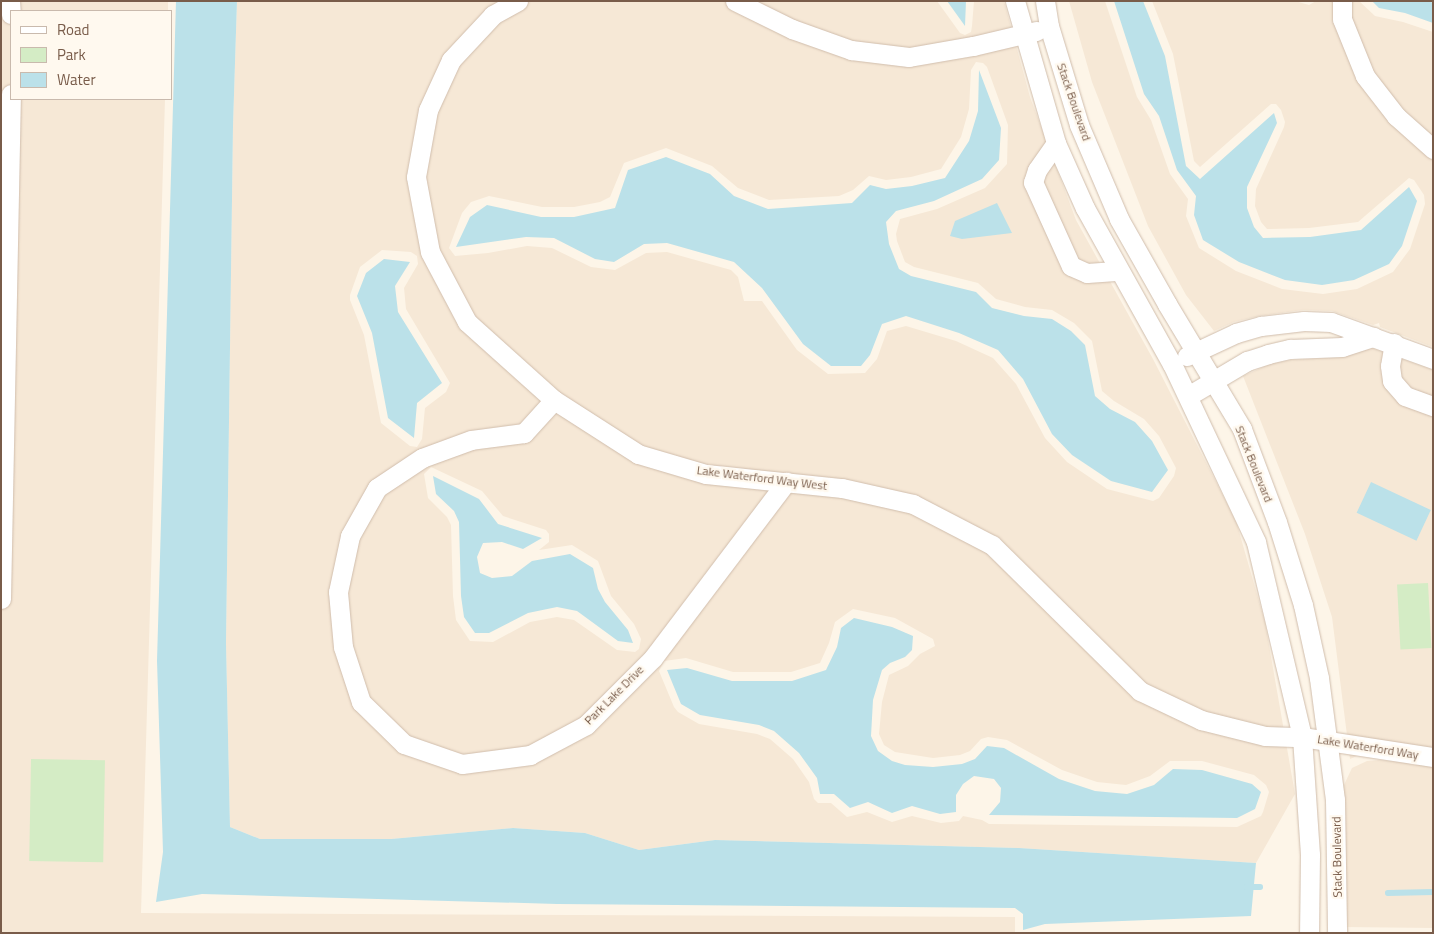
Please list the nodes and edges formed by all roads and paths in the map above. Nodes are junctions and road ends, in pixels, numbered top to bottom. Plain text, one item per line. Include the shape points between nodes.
1 (518, 1) edge
2 (735, 1) edge
3 (1015, 1) edge
4 (1044, 1) edge
5 (1342, 1) edge
6 (1049, 26) junction
7 (1024, 35) junction
8 (11, 100) edge
9 (1056, 143) junction
10 (1433, 149) edge
11 (1119, 271) junction
12 (1372, 337) junction
13 (1394, 343) junction
14 (1196, 351) junction
15 (1433, 359) edge
16 (1172, 364) junction
17 (1214, 380) junction
18 (1188, 396) junction
19 (554, 400) junction
20 (1433, 406) edge
21 (786, 482) junction
22 (1, 599) edge
23 (1302, 737) junction
24 (1328, 741) junction
25 (1433, 757) edge
26 (1309, 933) edge
27 (1337, 933) edge

1 - 19 street, Lake Waterford Way West via 493,15 451,60 428,110 416,178 430,252 467,322
2 - 7 street via 792,29 851,50 910,57
3 - 7 street
4 - 6 street, Stack Boulevard
5 - 10 street via 1342,19 1365,76 1396,116
6 - 7 street
6 - 14 street, Stack Boulevard via 1079,125 1120,219
7 - 9 street
8 - 22 street
9 - 11 street via 1085,208
9 - 11 street via 1037,170 1033,182 1071,266 1087,273
11 - 16 street
12 - 13 street
12 - 14 street via 1331,322 1304,321 1236,332
12 - 17 street via 1342,347 1290,349 1268,354 1247,361
13 - 15 street
13 - 20 street via 1390,366 1392,380 1405,396
14 - 16 street
14 - 17 street, Stack Boulevard
16 - 18 street
17 - 18 street
17 - 24 street, Stack Boulevard via 1242,430 1303,605 1319,678
18 - 23 street via 1256,542
19 - 21 street, Lake Waterford Way West via 638,454 706,474
19 - 21 street, Park Lake Drive via 524,433 471,440 422,458 377,488 350,536 338,592 343,647 361,702 404,744 462,764 530,755 586,725 652,658
21 - 23 street, Lake Waterford Way West via 842,488 913,504 992,545 1140,690 1201,720 1265,736
23 - 24 street, Lake Waterford Way
23 - 26 street via 1310,855
24 - 25 street, Lake Waterford Way
24 - 27 street, Stack Boulevard via 1335,800

